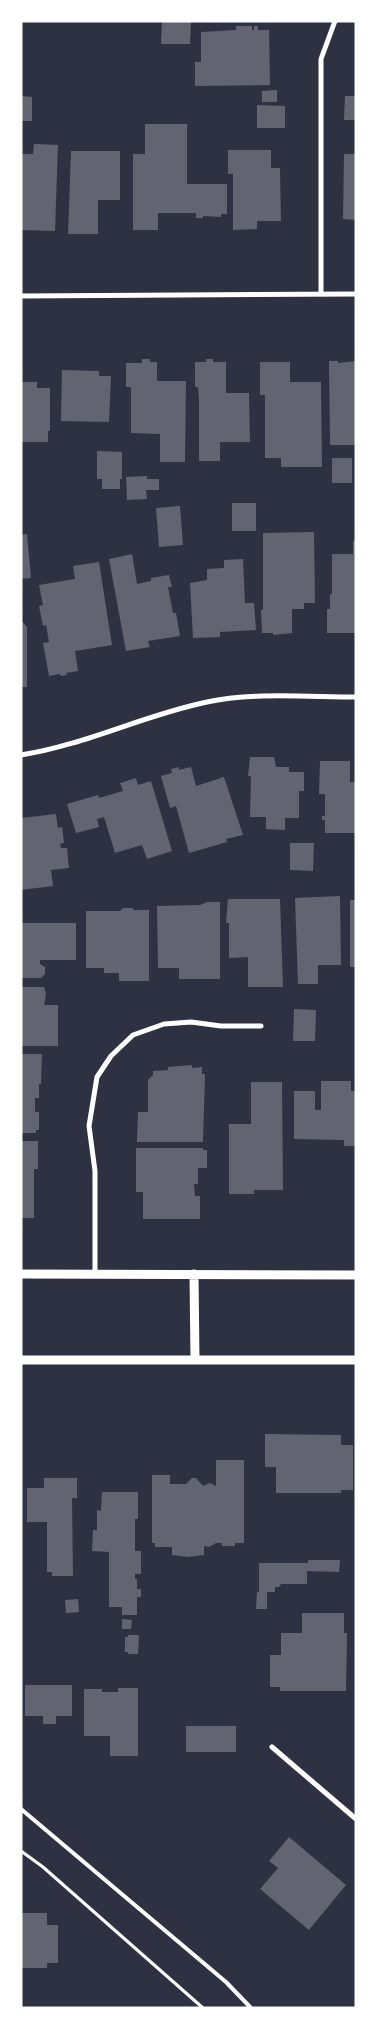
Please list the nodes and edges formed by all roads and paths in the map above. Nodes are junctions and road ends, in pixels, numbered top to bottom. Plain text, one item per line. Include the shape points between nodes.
1 (335, 21) edge
2 (321, 294) junction
3 (356, 294) edge
4 (21, 296) edge
5 (356, 697) edge
6 (21, 755) edge
7 (261, 1026) dead end
8 (21, 1274) edge
9 (95, 1274) junction
10 (194, 1274) junction
11 (356, 1275) edge
12 (21, 1360) edge
13 (195, 1360) junction
14 (356, 1360) edge
15 (272, 1747) dead end
16 (21, 1809) edge
17 (356, 1819) edge
18 (21, 1851) edge
19 (203, 2008) edge
20 (251, 2008) edge

1 - 2 street via 321,59
2 - 3 street
2 - 4 street
5 - 6 street via 254,697 209,701 49,751
7 - 9 street via 191,1022 164,1024 132,1035 97,1076 89,1126 95,1171
8 - 9 street
9 - 10 street
10 - 11 street
10 - 13 street
12 - 13 street
13 - 14 street
15 - 17 street
16 - 20 lane via 226,1982
18 - 19 path

